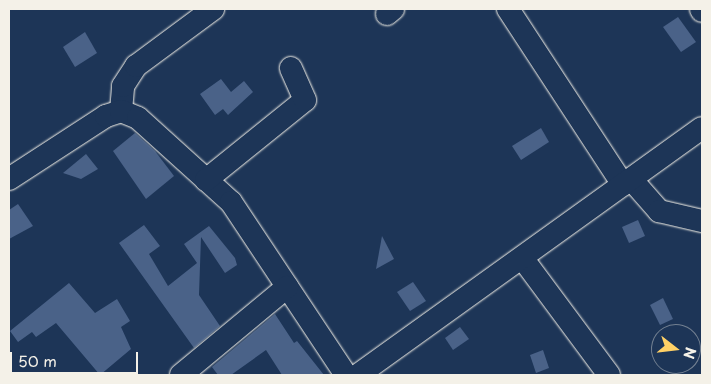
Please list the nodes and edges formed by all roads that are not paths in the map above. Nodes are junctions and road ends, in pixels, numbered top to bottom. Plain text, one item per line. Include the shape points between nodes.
1 (213, 9) edge
2 (508, 9) edge
3 (291, 68) dead end
4 (120, 111) junction
5 (702, 128) edge
6 (9, 179) edge
7 (206, 180) junction
8 (627, 182) junction
9 (702, 221) edge
10 (523, 259) junction
11 (288, 287) junction
12 (181, 375) edge
13 (346, 375) edge
14 (358, 375) edge
15 (608, 375) edge

1 - 4 street via 136,66 123,86
2 - 8 street
3 - 7 street via 305,100
4 - 6 street via 106,116
4 - 7 street via 138,118
5 - 8 street
7 - 11 street via 231,202
8 - 9 street via 660,211
8 - 10 street
10 - 14 street
10 - 15 street
11 - 12 street
11 - 13 street

